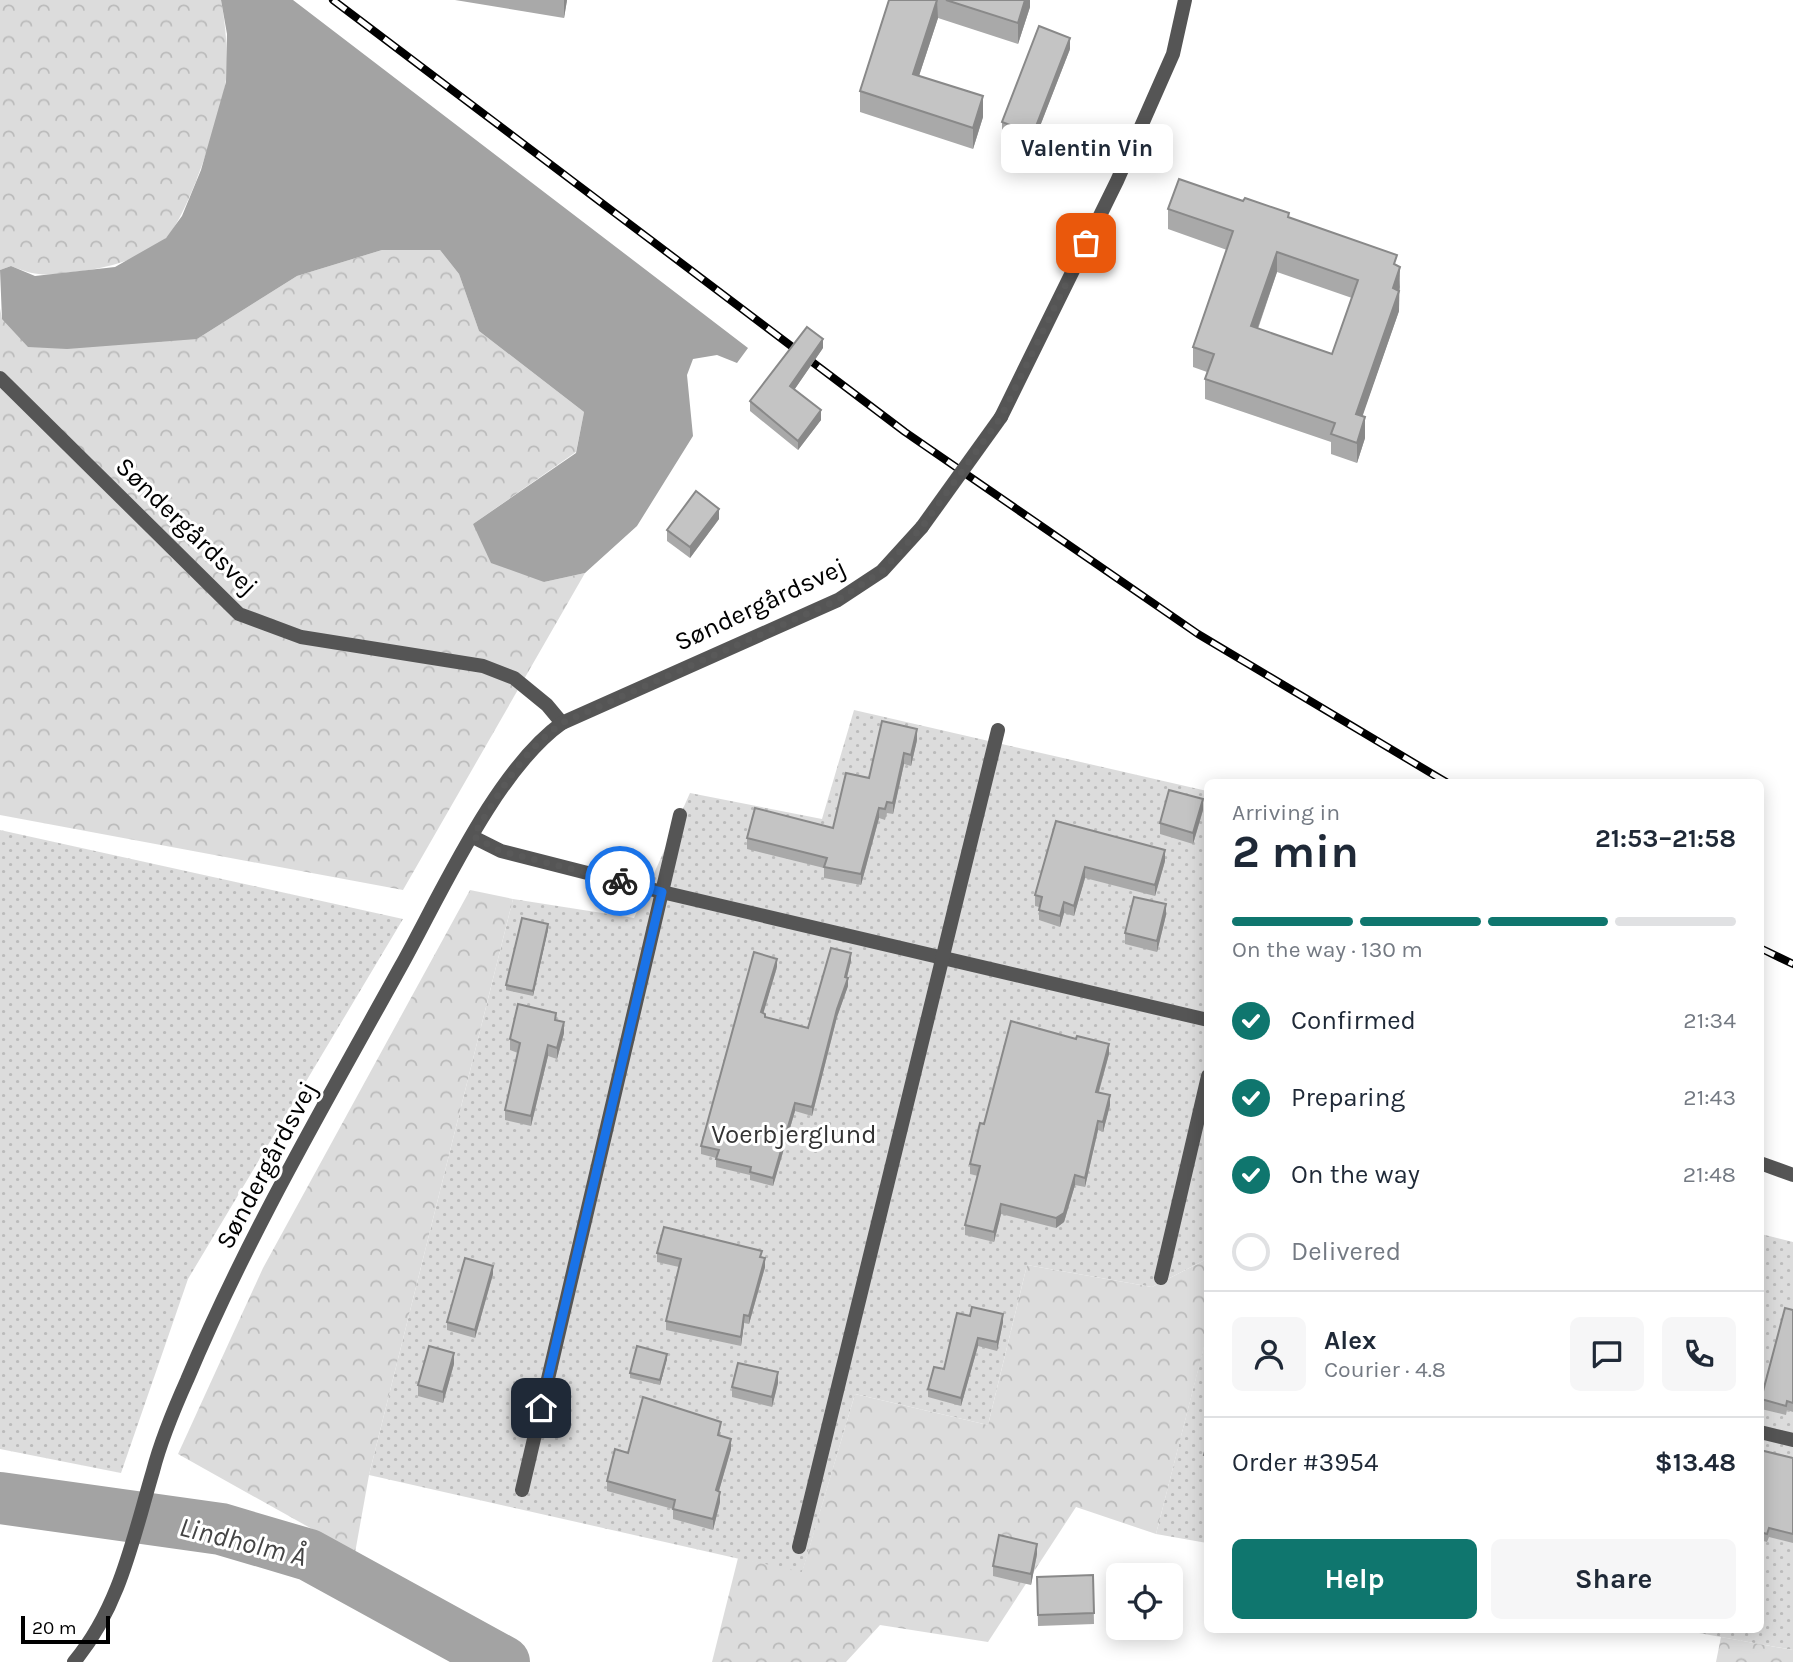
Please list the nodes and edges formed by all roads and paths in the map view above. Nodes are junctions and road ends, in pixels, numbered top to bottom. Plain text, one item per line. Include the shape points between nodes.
1 (1185, 0) edge
2 (0, 378) edge
3 (562, 723) junction
4 (998, 730) dead end
5 (680, 814) dead end
6 (473, 836) junction
7 (662, 892) junction
8 (945, 958) junction
9 (1204, 1019) edge
10 (1204, 1093) edge
11 (1764, 1164) edge
12 (1793, 1175) edge
13 (1161, 1278) dead end
14 (1764, 1433) edge
15 (1793, 1440) edge
16 (522, 1490) dead end
17 (799, 1547) dead end
18 (74, 1662) edge

1 - 3 street, Søndergårdsvej, bridge via 1173,54 1123,169 1001,417 922,527 882,571 838,600
2 - 3 street, Søndergårdsvej via 239,614 301,637 484,666 514,678
3 - 6 street, Søndergårdsvej via 539,739 514,769
4 - 8 street
5 - 7 street
6 - 7 street via 500,851
6 - 18 street, Søndergårdsvej via 287,1175 187,1380 153,1467 112,1604
7 - 8 street
7 - 16 street
8 - 9 street
8 - 17 street
10 - 13 street
11 - 12 street
14 - 15 street

